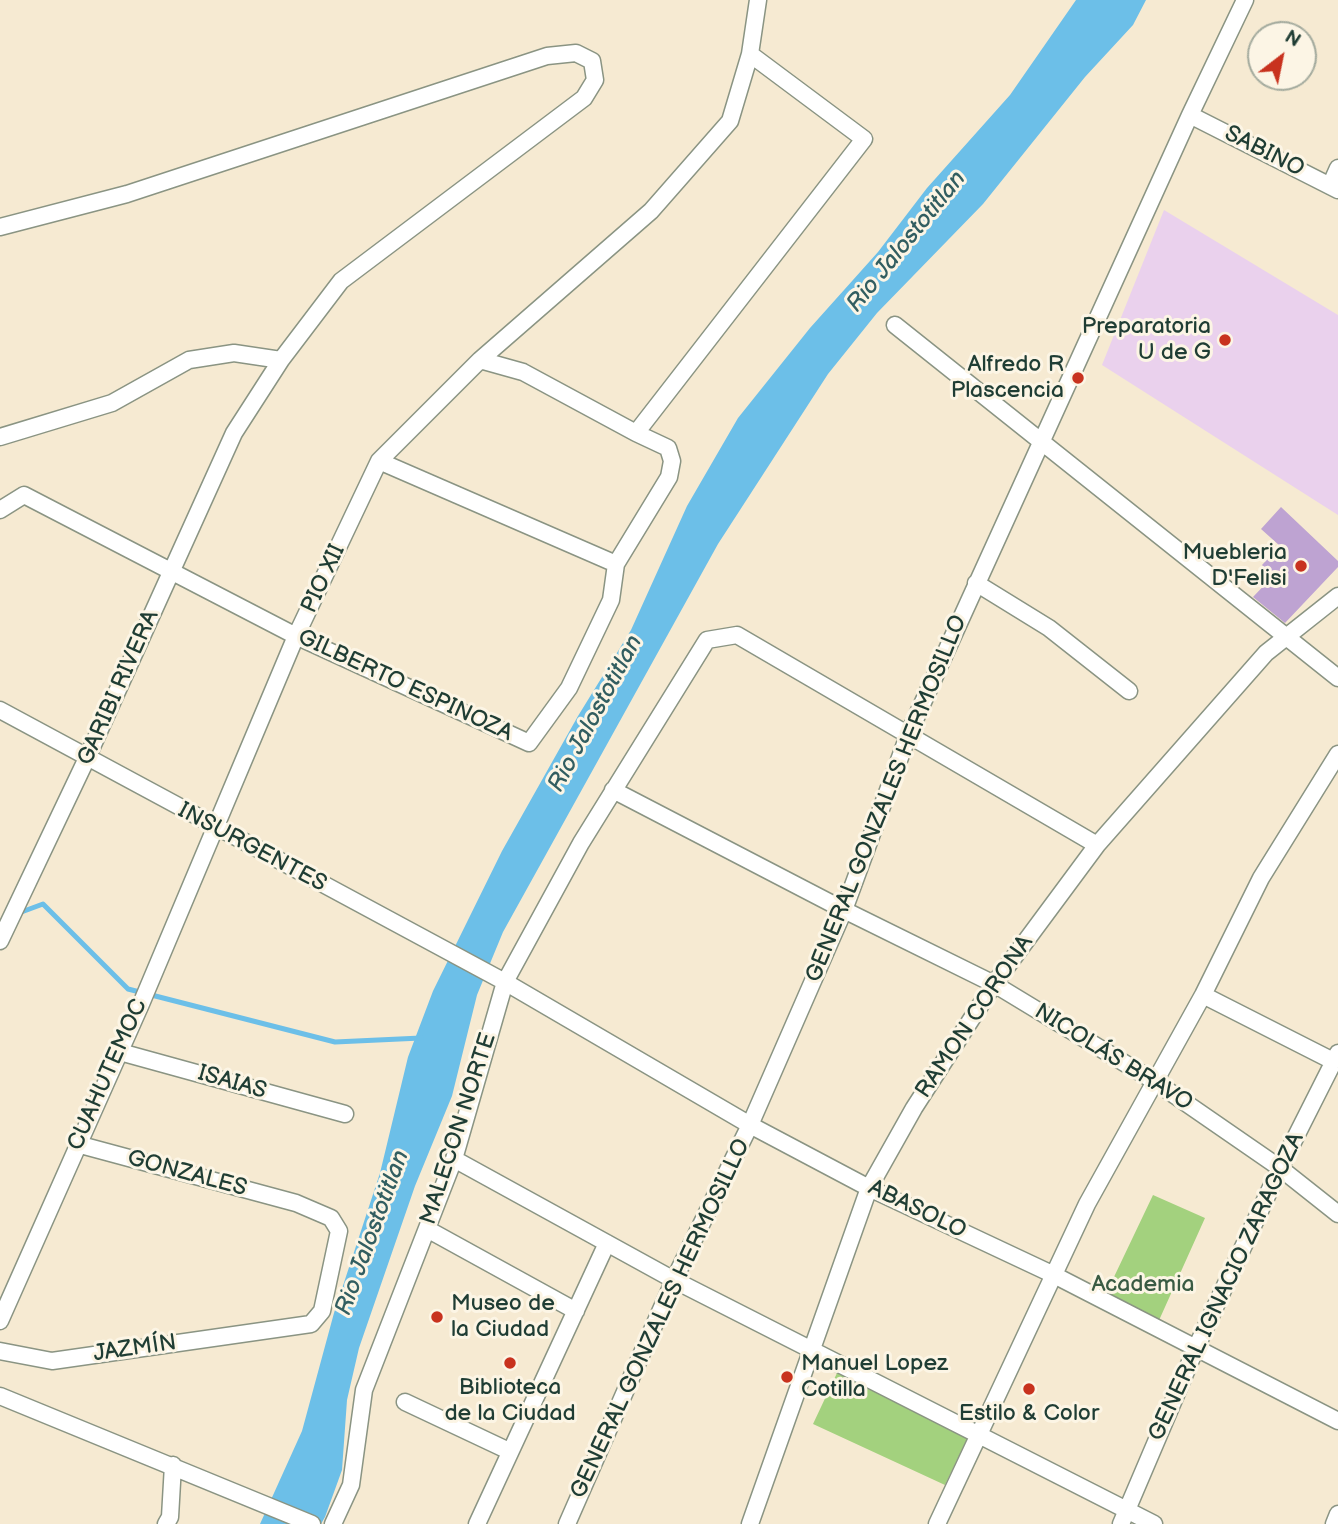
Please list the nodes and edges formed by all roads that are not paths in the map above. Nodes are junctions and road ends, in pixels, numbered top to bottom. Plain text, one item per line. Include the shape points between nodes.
1 (758, 0) edge
2 (1245, 0) edge
3 (750, 54) junction
4 (1190, 115) junction
5 (1338, 168) edge
6 (1334, 188) edge
7 (0, 227) edge
8 (895, 325) dead end
9 (281, 360) junction
10 (480, 360) junction
11 (636, 433) junction
12 (0, 437) edge
13 (1041, 439) junction
14 (379, 461) junction
15 (0, 510) edge
16 (616, 564) junction
17 (172, 570) junction
18 (976, 583) junction
19 (1338, 596) edge
20 (1288, 635) junction
21 (296, 636) junction
22 (1338, 678) edge
23 (1129, 691) dead end
24 (0, 710) edge
25 (909, 733) junction
26 (1338, 754) edge
27 (87, 758) junction
28 (613, 790) junction
29 (216, 829) junction
30 (1097, 845) junction
31 (844, 910) junction
32 (3, 934) edge
33 (498, 979) junction
34 (995, 984) junction
35 (1203, 995) junction
36 (120, 1052) junction
37 (1336, 1057) edge
38 (1154, 1081) junction
39 (345, 1114) dead end
40 (750, 1125) junction
41 (77, 1144) junction
42 (454, 1159) junction
43 (1280, 1168) junction
44 (869, 1188) junction
45 (1338, 1214) edge
46 (427, 1229) junction
47 (607, 1243) junction
48 (1052, 1274) junction
49 (674, 1280) junction
50 (576, 1311) junction
51 (0, 1321) edge
52 (271, 1330) joint
53 (1196, 1348) junction
54 (0, 1351) edge
55 (812, 1352) junction
56 (0, 1396) edge
57 (405, 1402) dead end
58 (1338, 1422) edge
59 (979, 1435) junction
60 (509, 1451) junction
61 (173, 1465) junction
62 (1338, 1514) edge
63 (1124, 1517) edge
64 (166, 1524) edge
65 (312, 1524) edge
66 (333, 1524) edge
67 (477, 1524) edge
68 (567, 1524) edge
69 (750, 1524) edge
70 (937, 1524) edge
71 (1154, 1524) edge
72 (1334, 1524) edge

1 - 3 street, PIO XII
2 - 4 street, GENERAL GONZALES HERMOSILLO
3 - 10 street, PIO XII via 730,121 651,211
3 - 11 street via 864,139
4 - 6 street, SABINO
4 - 13 street, GENERAL GONZALES HERMOSILLO
5 - 6 street
7 - 9 street, GARIBI RIVERA via 127,194 547,56 576,53 592,61 596,80 584,98 341,281
8 - 13 street
9 - 12 street via 234,353 189,360 112,403
9 - 17 street, GARIBI RIVERA via 234,433
10 - 11 street via 523,372
10 - 14 street, PIO XII
11 - 16 street via 667,448 672,461 668,477
13 - 18 street, GENERAL GONZALES HERMOSILLO
13 - 20 street
14 - 16 street
14 - 21 street, PIO XII
15 - 17 street, GILBERTO ESPINOZA via 24,495
16 - 21 street, GILBERTO ESPINOZA via 611,600 569,688 529,743
17 - 21 street, GILBERTO ESPINOZA
17 - 27 street, GARIBI RIVERA
18 - 23 street via 1049,628
18 - 25 street, GENERAL GONZALES HERMOSILLO
19 - 20 street, RAMON CORONA
20 - 22 street
20 - 30 street, RAMON CORONA via 1266,653
21 - 29 street, PIO XII
24 - 27 street, INSURGENTES
25 - 28 street, MALECON NORTE via 737,635 707,640
25 - 30 street, MALECON NORTE
25 - 31 street, GENERAL GONZALES HERMOSILLO
26 - 35 street via 1261,878
27 - 29 street, INSURGENTES
27 - 32 street, GARIBI RIVERA
28 - 31 street, NICOLÁS BRAVO
28 - 33 street, MALECON NORTE
29 - 33 street, INSURGENTES
29 - 36 street, CUAHUTEMOC
30 - 34 street, RAMON CORONA
31 - 34 street, NICOLÁS BRAVO
31 - 40 street, GENERAL GONZALES HERMOSILLO
33 - 40 street, ABASOLO
33 - 42 street, MALECON NORTE
34 - 38 street, NICOLÁS BRAVO
34 - 44 street, RAMON CORONA via 914,1108
35 - 37 street
35 - 38 street
36 - 39 street, ISAIAS
36 - 41 street, CUAHUTEMOC
37 - 43 street, GENERAL IGNACIO ZARAGOZA
38 - 43 street, NICOLÁS BRAVO
38 - 48 street
40 - 44 street, ABASOLO
40 - 49 street, GENERAL GONZALES HERMOSILLO
41 - 51 street, CUAHUTEMOC
41 - 52 street, GONZALES via 296,1203 331,1218 339,1231 322,1311 311,1324
42 - 46 street, MALECON NORTE
42 - 47 street
43 - 45 street, NICOLÁS BRAVO
43 - 53 street, GENERAL IGNACIO ZARAGOZA
44 - 48 street, ABASOLO
44 - 55 street, RAMON CORONA
46 - 50 street
46 - 66 street, MALECON NORTE via 364,1390 351,1485
47 - 49 street
47 - 50 street
48 - 53 street, ABASOLO
48 - 59 street
49 - 55 street
49 - 68 street, GENERAL GONZALES HERMOSILLO
50 - 60 street
52 - 54 street, JAZMÍN via 52,1361
53 - 58 street, ABASOLO
53 - 63 street, GENERAL IGNACIO ZARAGOZA
55 - 59 street
55 - 69 street, RAMON CORONA
56 - 61 street
57 - 60 street
59 - 63 street
59 - 70 street
60 - 67 street
61 - 64 street
61 - 65 street
62 - 72 street
63 - 71 street

